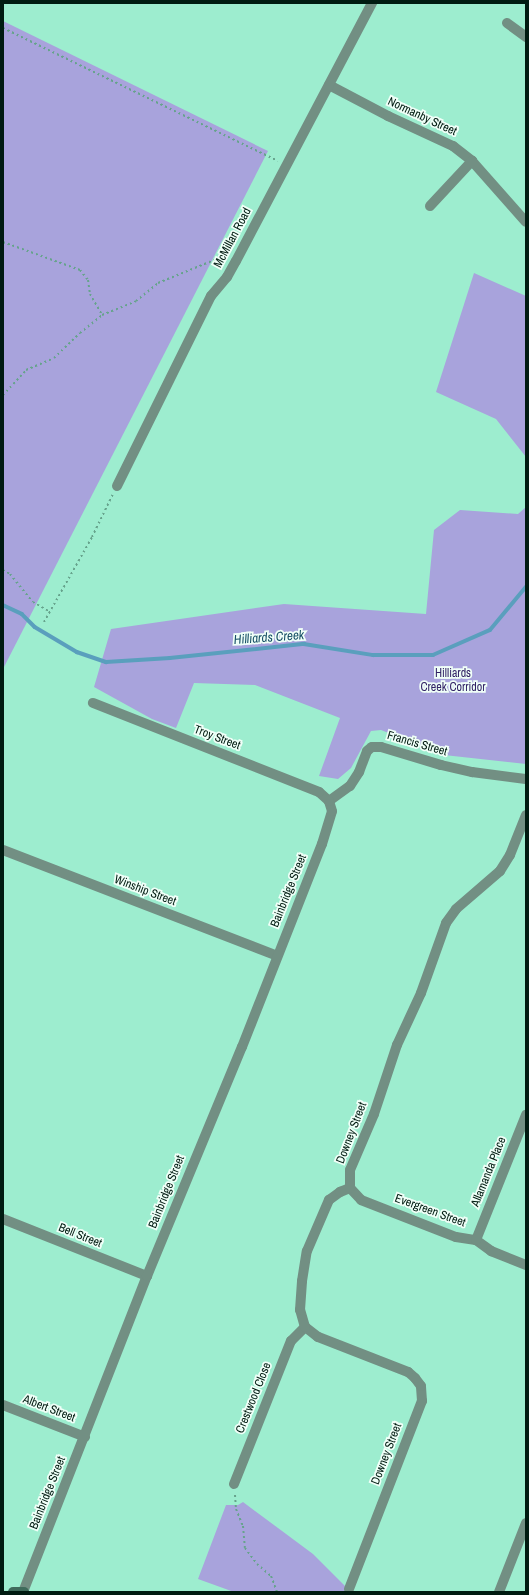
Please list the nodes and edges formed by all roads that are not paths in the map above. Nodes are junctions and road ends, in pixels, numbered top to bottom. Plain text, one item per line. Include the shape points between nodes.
1 (372, 3) edge
2 (507, 23) dead end
3 (526, 37) edge
4 (328, 85) junction
5 (472, 161) junction
6 (430, 206) dead end
7 (526, 222) edge
8 (117, 486) road end
9 (93, 703) dead end
10 (526, 779) edge
11 (329, 801) junction
12 (526, 815) edge
13 (3, 850) edge
14 (277, 956) junction
15 (526, 1115) edge
16 (350, 1188) junction
17 (3, 1219) edge
18 (476, 1240) junction
19 (526, 1265) edge
20 (147, 1276) junction
21 (305, 1327) junction
22 (3, 1404) edge
23 (85, 1437) junction
24 (234, 1484) road end
25 (526, 1523) edge
26 (349, 1589) dead end
27 (13, 1592) edge
28 (23, 1592) edge
29 (499, 1592) edge

1 - 4 street, McMillan Road
2 - 3 street
4 - 5 street, Normanby Street via 443,140
4 - 8 street, McMillan Road via 236,261 211,296
5 - 6 street
5 - 7 street, Normanby Street
9 - 11 street, Troy Street via 309,788 325,796
10 - 11 street, Francis Street via 472,772 381,747 372,747 367,751 350,786
11 - 14 street, Bainbridge Street via 332,811 330,821
12 - 16 street, Downey Street via 510,855 500,871 456,909 446,923 421,993 397,1045 374,1114 350,1170
13 - 14 street, Winship Street
14 - 20 street, Bainbridge Street
15 - 18 street, Allamanda Place
16 - 18 street, Evergreen Street via 361,1200 456,1237
16 - 21 street via 329,1200 307,1251 300,1310
17 - 20 street, Bell Street
18 - 19 street, Evergreen Street via 491,1251
20 - 23 street, Bainbridge Street
21 - 24 street, Crestwood Close via 291,1341
21 - 26 street, Downey Street via 318,1337 408,1372 421,1386 422,1401
22 - 23 street, Albert Street
23 - 28 street, Bainbridge Street
25 - 29 street
27 - 28 main road

